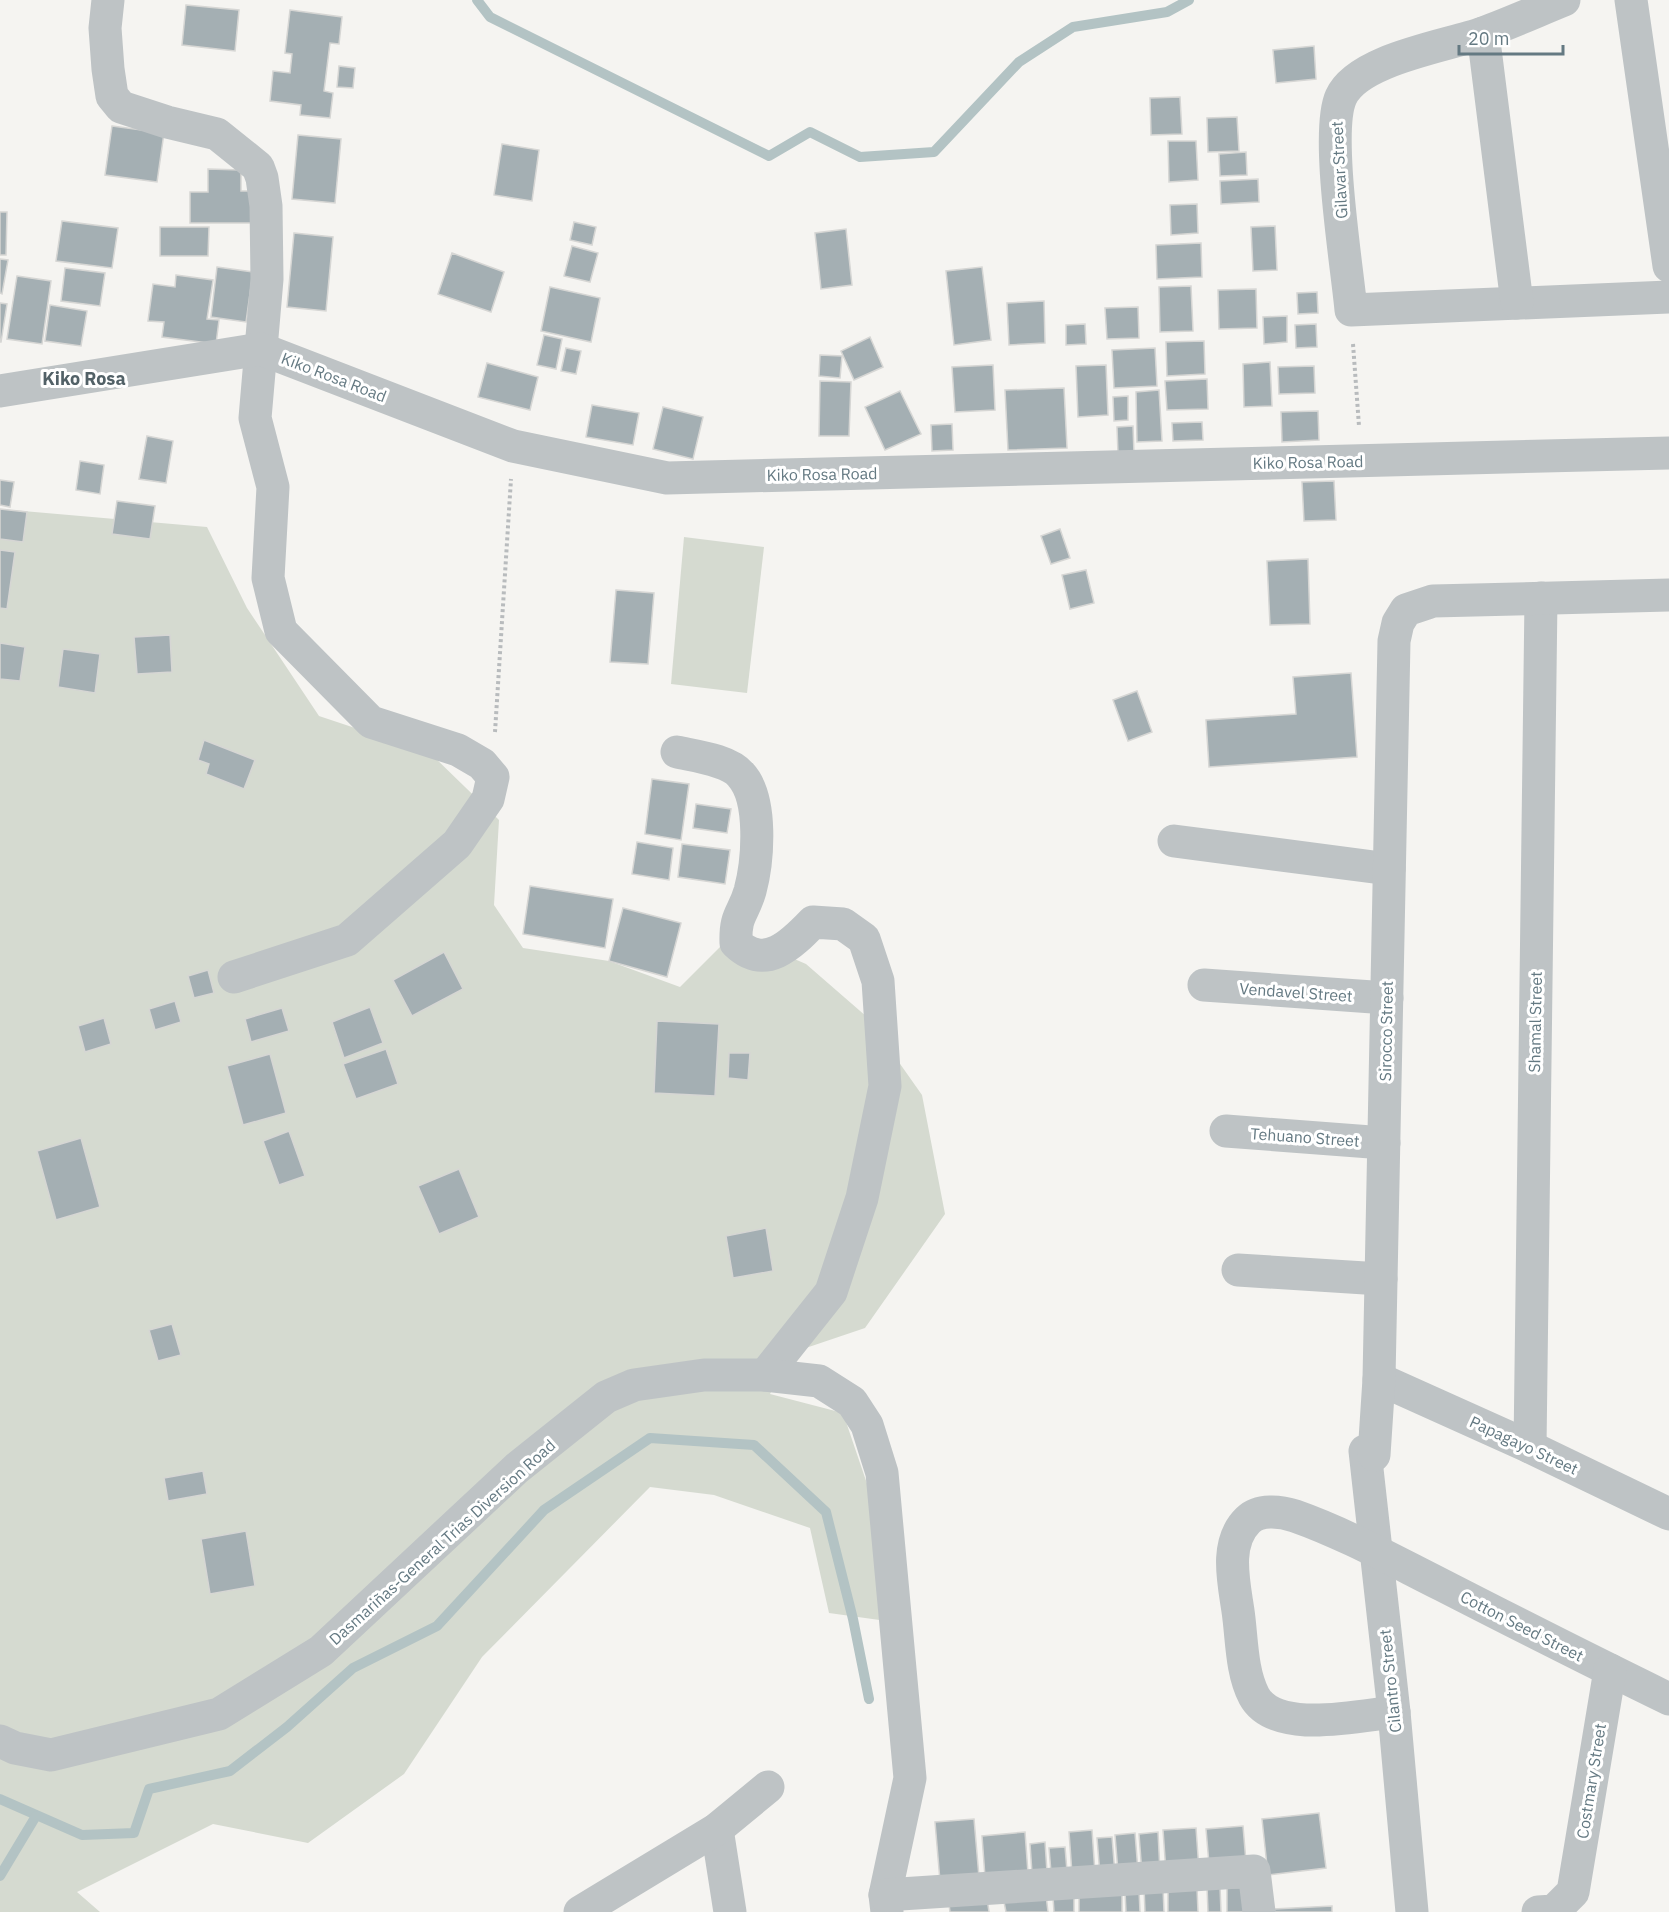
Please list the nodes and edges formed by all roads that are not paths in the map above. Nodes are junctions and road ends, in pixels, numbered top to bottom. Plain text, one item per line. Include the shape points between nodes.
1 (108, 0) edge
2 (1564, 0) edge
3 (1631, 0) edge
4 (1483, 33) junction
5 (1669, 266) edge
6 (1669, 297) edge
7 (1517, 303) junction
8 (261, 349) junction
9 (0, 391) edge
10 (1669, 453) edge
11 (1669, 595) edge
12 (1541, 598) junction
13 (677, 752) dead end
14 (1174, 841) dead end
15 (1389, 869) junction
16 (234, 977) dead end
17 (1204, 986) dead end
18 (1387, 998) junction
19 (1226, 1131) dead end
20 (1384, 1143) junction
21 (1238, 1270) dead end
22 (1381, 1279) junction
23 (765, 1375) junction
24 (1379, 1378) junction
25 (1530, 1447) junction
26 (1369, 1453) joint
27 (1669, 1514) edge
28 (1375, 1551) junction
29 (1610, 1670) junction
30 (1669, 1700) edge
31 (1394, 1713) junction
32 (0, 1741) edge
33 (768, 1787) dead end
34 (717, 1829) junction
35 (886, 1904) edge
36 (580, 1912) edge
37 (730, 1912) edge
38 (1259, 1912) edge
39 (1412, 1912) edge
40 (1538, 1912) edge

1 - 8 street via 108,69 112,96 120,107 217,134 258,167 266,206 267,279
2 - 4 street, Gilavar Street
3 - 5 street
4 - 7 street
4 - 7 street, Gilavar Street via 1377,66 1356,78 1341,95 1336,113 1337,171 1351,310
6 - 7 street
8 - 9 street, Kiko Rosa Road
8 - 10 street, Kiko Rosa Road via 513,446 668,478
8 - 16 street via 255,418 273,487 268,578 281,631 371,722 458,750 482,764 493,777 488,799 457,844 347,940
11 - 12 street
12 - 15 street, Sirocco Street via 1434,601 1406,610 1398,623 1394,641
12 - 25 street, Shamal Street
13 - 23 street via 711,758 741,774 756,807 758,823 750,891 735,921 736,943 745,952 762,956 788,948 813,922 843,924 864,939 878,981 885,1086 862,1198 831,1292
14 - 15 street
15 - 18 street, Sirocco Street
17 - 18 street, Vendavel Street
18 - 20 street, Sirocco Street
19 - 20 street, Tehuano Street
20 - 22 street, Sirocco Street
21 - 22 street
22 - 24 street, Sirocco Street
23 - 32 street, Dasmariñas-General Trias Diversion Road via 666,1378 606,1396 517,1468 321,1651 219,1714 51,1755
23 - 35 street, Dasmariñas-General Trias Diversion Road via 819,1381 852,1402 867,1425 882,1473 910,1778
24 - 25 street, Papagayo Street
24 - 26 street, Sirocco Street
25 - 27 street, Papagayo Street
26 - 28 street, Cilantro Street
28 - 29 street, Cotton Seed Street
28 - 31 street, Cilantro Street
28 - 31 street, Cotton Seed Street via 1293,1515 1266,1511 1248,1519 1237,1535 1232,1561 1246,1673 1254,1696 1270,1713 1317,1720
29 - 30 street, Cotton Seed Street
29 - 40 street, Costmary Street via 1573,1892 1554,1911
31 - 39 street, Cilantro Street
33 - 34 street
34 - 36 street
34 - 37 street
35 - 38 street via 1254,1871

